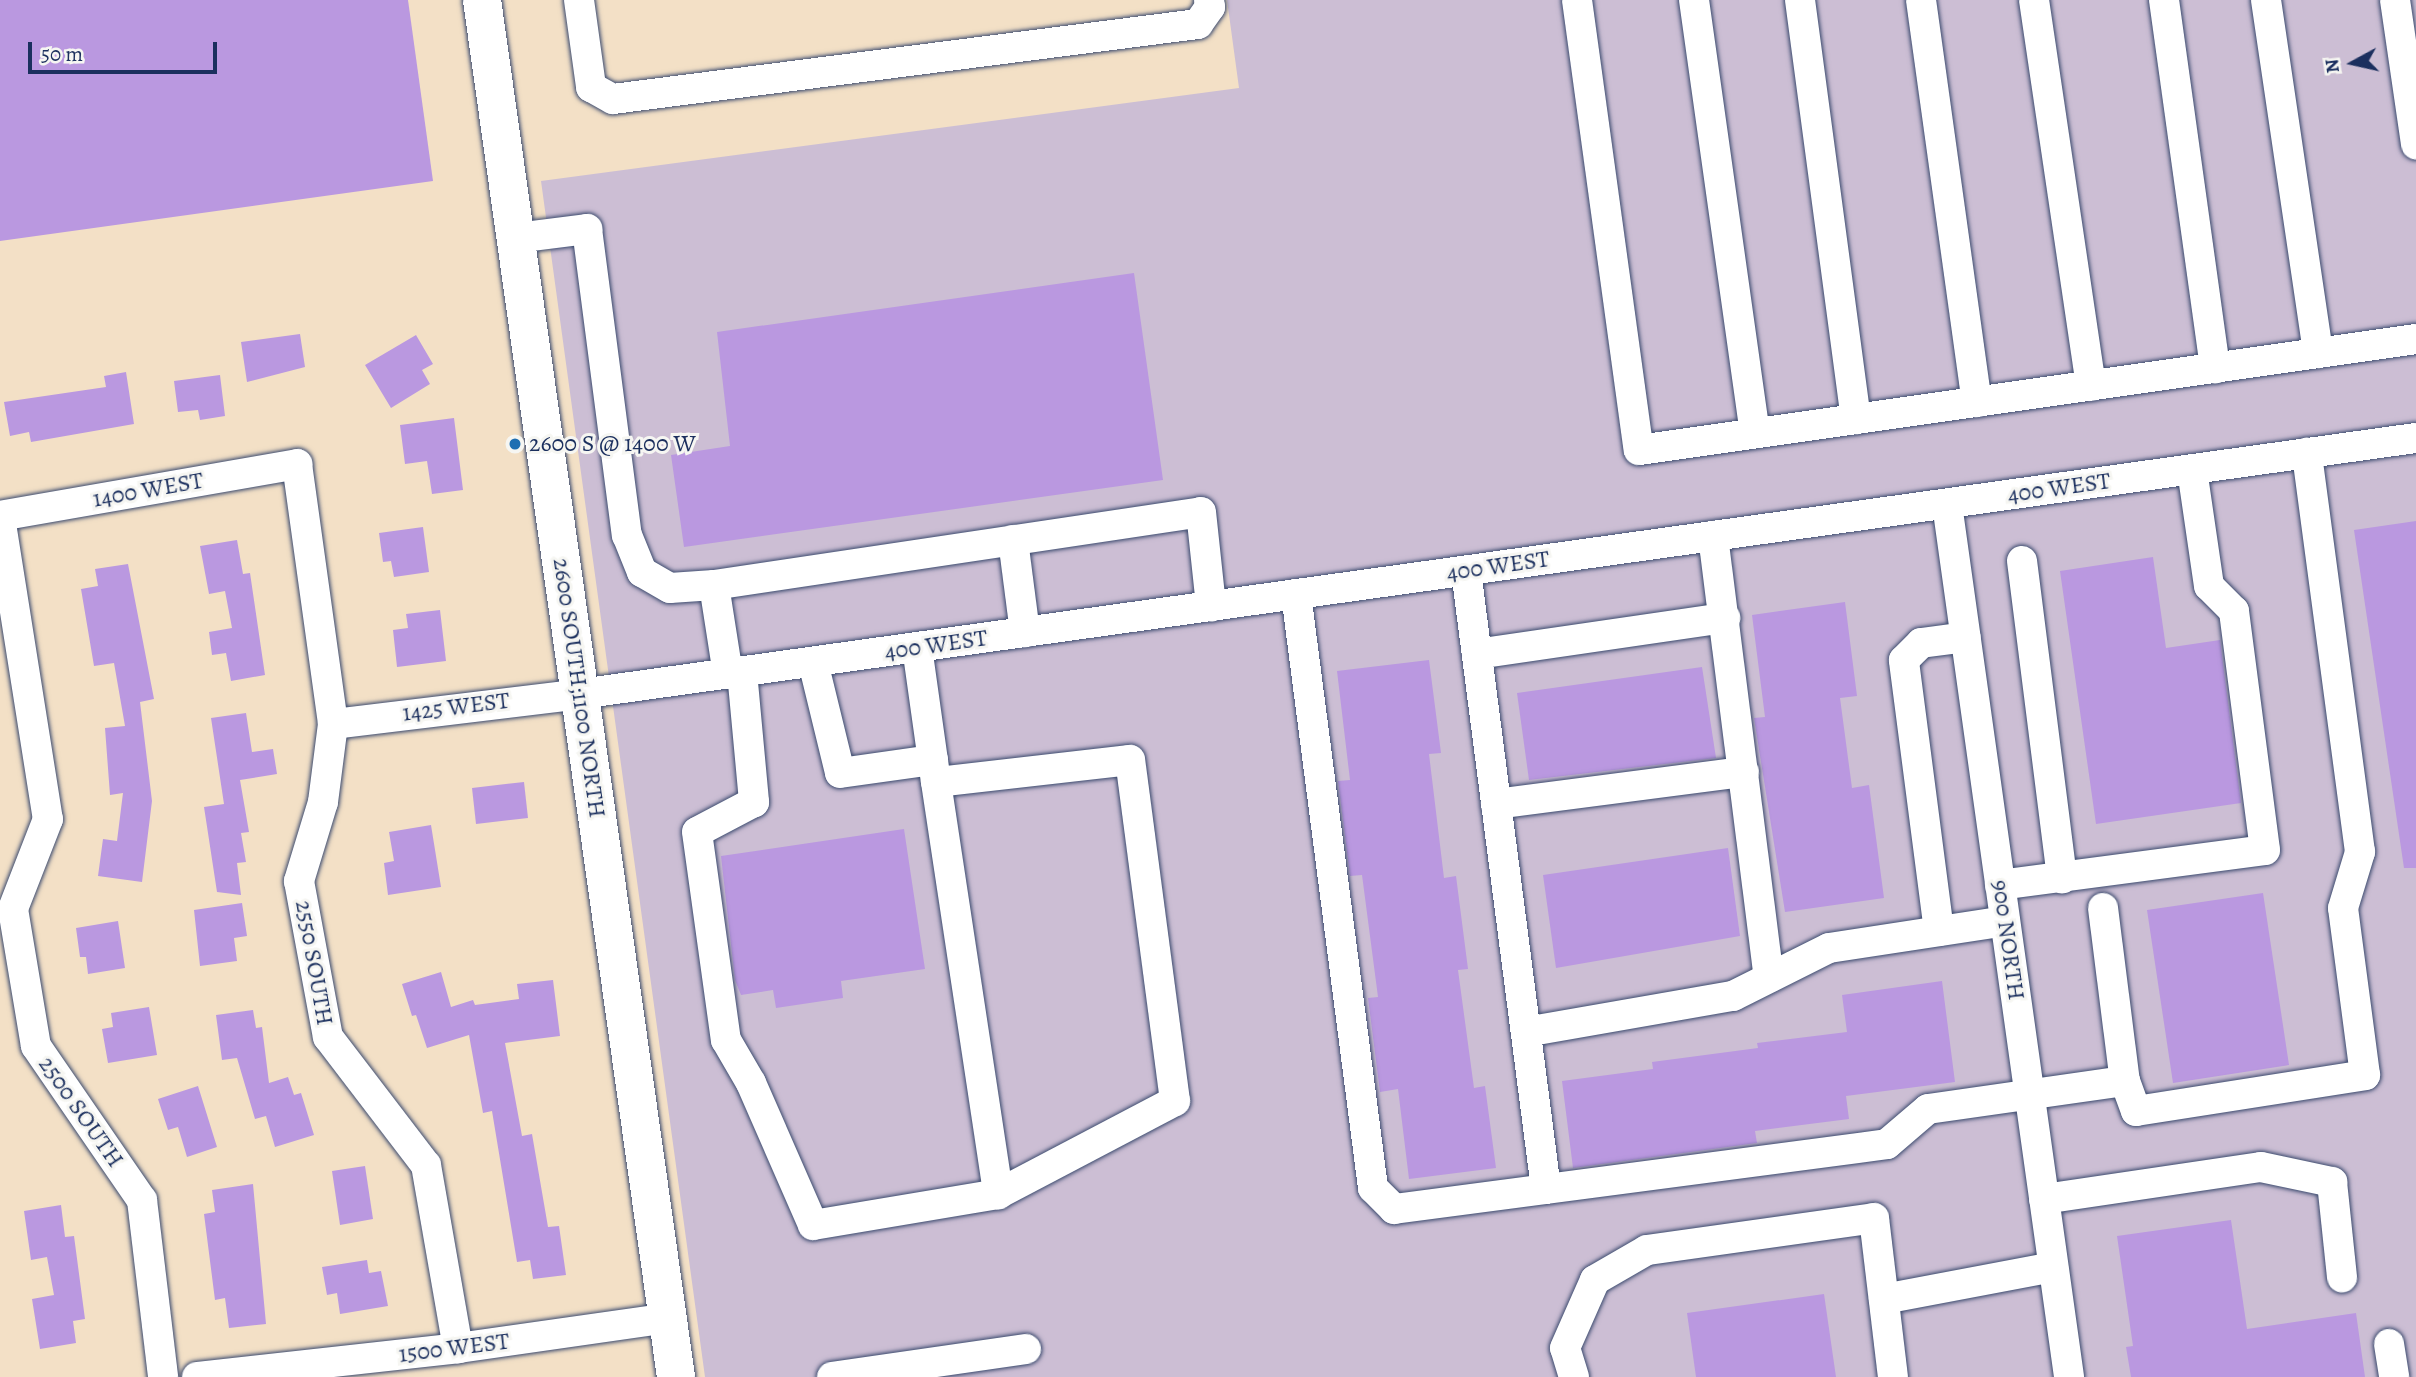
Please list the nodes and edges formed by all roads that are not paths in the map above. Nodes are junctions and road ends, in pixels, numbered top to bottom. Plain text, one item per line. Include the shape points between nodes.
1 (482, 0) edge
2 (579, 0) edge
3 (1209, 0) edge
4 (1577, 0) edge
5 (1694, 0) edge
6 (1800, 0) edge
7 (1921, 0) edge
8 (2034, 0) edge
9 (2164, 0) edge
10 (2266, 0) edge
11 (2395, 0) edge
12 (2416, 144) edge
13 (516, 238) junction
14 (2416, 339) edge
15 (2318, 353) junction
16 (2215, 368) junction
17 (2091, 386) junction
18 (1977, 402) junction
19 (1856, 419) junction
20 (1755, 433) junction
21 (2416, 438) edge
22 (2308, 453) junction
23 (297, 464) joint
24 (2192, 469) junction
25 (1947, 503) junction
26 (0, 517) edge
27 (1713, 537) junction
28 (1013, 540) junction
29 (2022, 561) dead end
30 (1466, 571) junction
31 (714, 584) junction
32 (1296, 594) junction
33 (1211, 606) junction
34 (1725, 618) junction
35 (1026, 632) junction
36 (1966, 637) junction
37 (917, 647) junction
38 (1476, 654) junction
39 (813, 662) junction
40 (735, 673) junction
41 (580, 694) junction
42 (333, 724) junction
43 (934, 771) junction
44 (1744, 772) junction
45 (1496, 804) junction
46 (2062, 878) junction
47 (2000, 885) junction
48 (2103, 908) dead end
49 (2005, 921) junction
50 (1939, 931) junction
51 (1769, 977) junction
52 (1525, 1032) junction
53 (2125, 1081) junction
54 (2029, 1095) junction
55 (1546, 1189) junction
56 (998, 1194) junction
57 (2044, 1199) junction
58 (2053, 1266) junction
59 (2343, 1277) dead end
60 (1884, 1299) junction
61 (668, 1318) junction
62 (2389, 1344) dead end
63 (458, 1348) junction
64 (1026, 1349) dead end
65 (163, 1377) edge
66 (197, 1377) edge
67 (676, 1377) edge
68 (832, 1377) edge
69 (1574, 1377) edge
70 (1893, 1377) edge
71 (2068, 1377) edge
72 (2394, 1377) edge

1 - 13 main road, 2600 SOUTH;1100 NORTH
2 - 3 street via 591,87 613,99 1198,24 1210,7
4 - 20 street via 1639,450
5 - 20 street
6 - 19 street
7 - 18 street
8 - 17 street
9 - 16 street
10 - 15 street
11 - 12 street
13 - 31 street via 587,229 628,535 642,572 670,589
13 - 41 main road, 2600 SOUTH;1100 NORTH
14 - 15 street
15 - 16 street
16 - 17 street
17 - 18 street
18 - 19 street
19 - 20 street
21 - 22 street, 400 WEST
22 - 24 street, 400 WEST
22 - 53 street via 2360,852 2343,908 2365,1075 2136,1111
23 - 26 street, 1400 WEST
23 - 42 street, 2550 SOUTH
24 - 25 street, 400 WEST
24 - 46 street via 2209,586 2234,611 2265,850
25 - 27 street, 400 WEST
25 - 36 street, 900 NORTH
26 - 65 street, 2500 SOUTH via 48,819 13,909 36,1046 142,1200
27 - 30 street, 400 WEST
27 - 34 street
28 - 31 street
28 - 33 street via 1201,512
28 - 35 street
29 - 46 street
30 - 32 street, 400 WEST
30 - 38 street
31 - 40 street
32 - 33 street, 400 WEST
32 - 55 street via 1373,1188 1394,1209
33 - 35 street, 400 WEST
34 - 38 street
34 - 44 street
35 - 37 street, 400 WEST
36 - 47 street, 900 NORTH
36 - 50 street via 1921,643 1904,660
37 - 39 street, 400 WEST
37 - 43 street
38 - 45 street
39 - 40 street, 400 WEST
39 - 43 street via 840,774
40 - 41 street, 400 WEST
40 - 56 street via 754,802 697,832 726,1040 751,1083 813,1225
41 - 42 street, 1425 WEST
41 - 61 main road, 2600 SOUTH;1100 NORTH
42 - 63 street, 2550 SOUTH via 323,802 299,881 328,1037 426,1165
43 - 56 street
43 - 56 street via 1130,760 1175,1101
44 - 45 street
44 - 51 street
45 - 52 street
46 - 47 street
47 - 49 street, 900 NORTH
48 - 53 street
49 - 50 street
49 - 54 street, 900 NORTH
50 - 51 street via 1829,948
51 - 52 street via 1733,996
52 - 55 street
53 - 54 street
54 - 55 street via 1928,1109 1887,1144
54 - 57 street, 900 NORTH
57 - 58 street, 900 NORTH
57 - 59 street via 2261,1167 2332,1182
58 - 60 street
58 - 71 street, 900 NORTH
60 - 69 street via 1874,1217 1647,1250 1595,1280 1565,1348
60 - 70 street
61 - 63 street, 1500 WEST
61 - 67 main road, 2600 SOUTH;1100 NORTH
62 - 72 street
63 - 66 street, 1500 WEST
64 - 68 street

